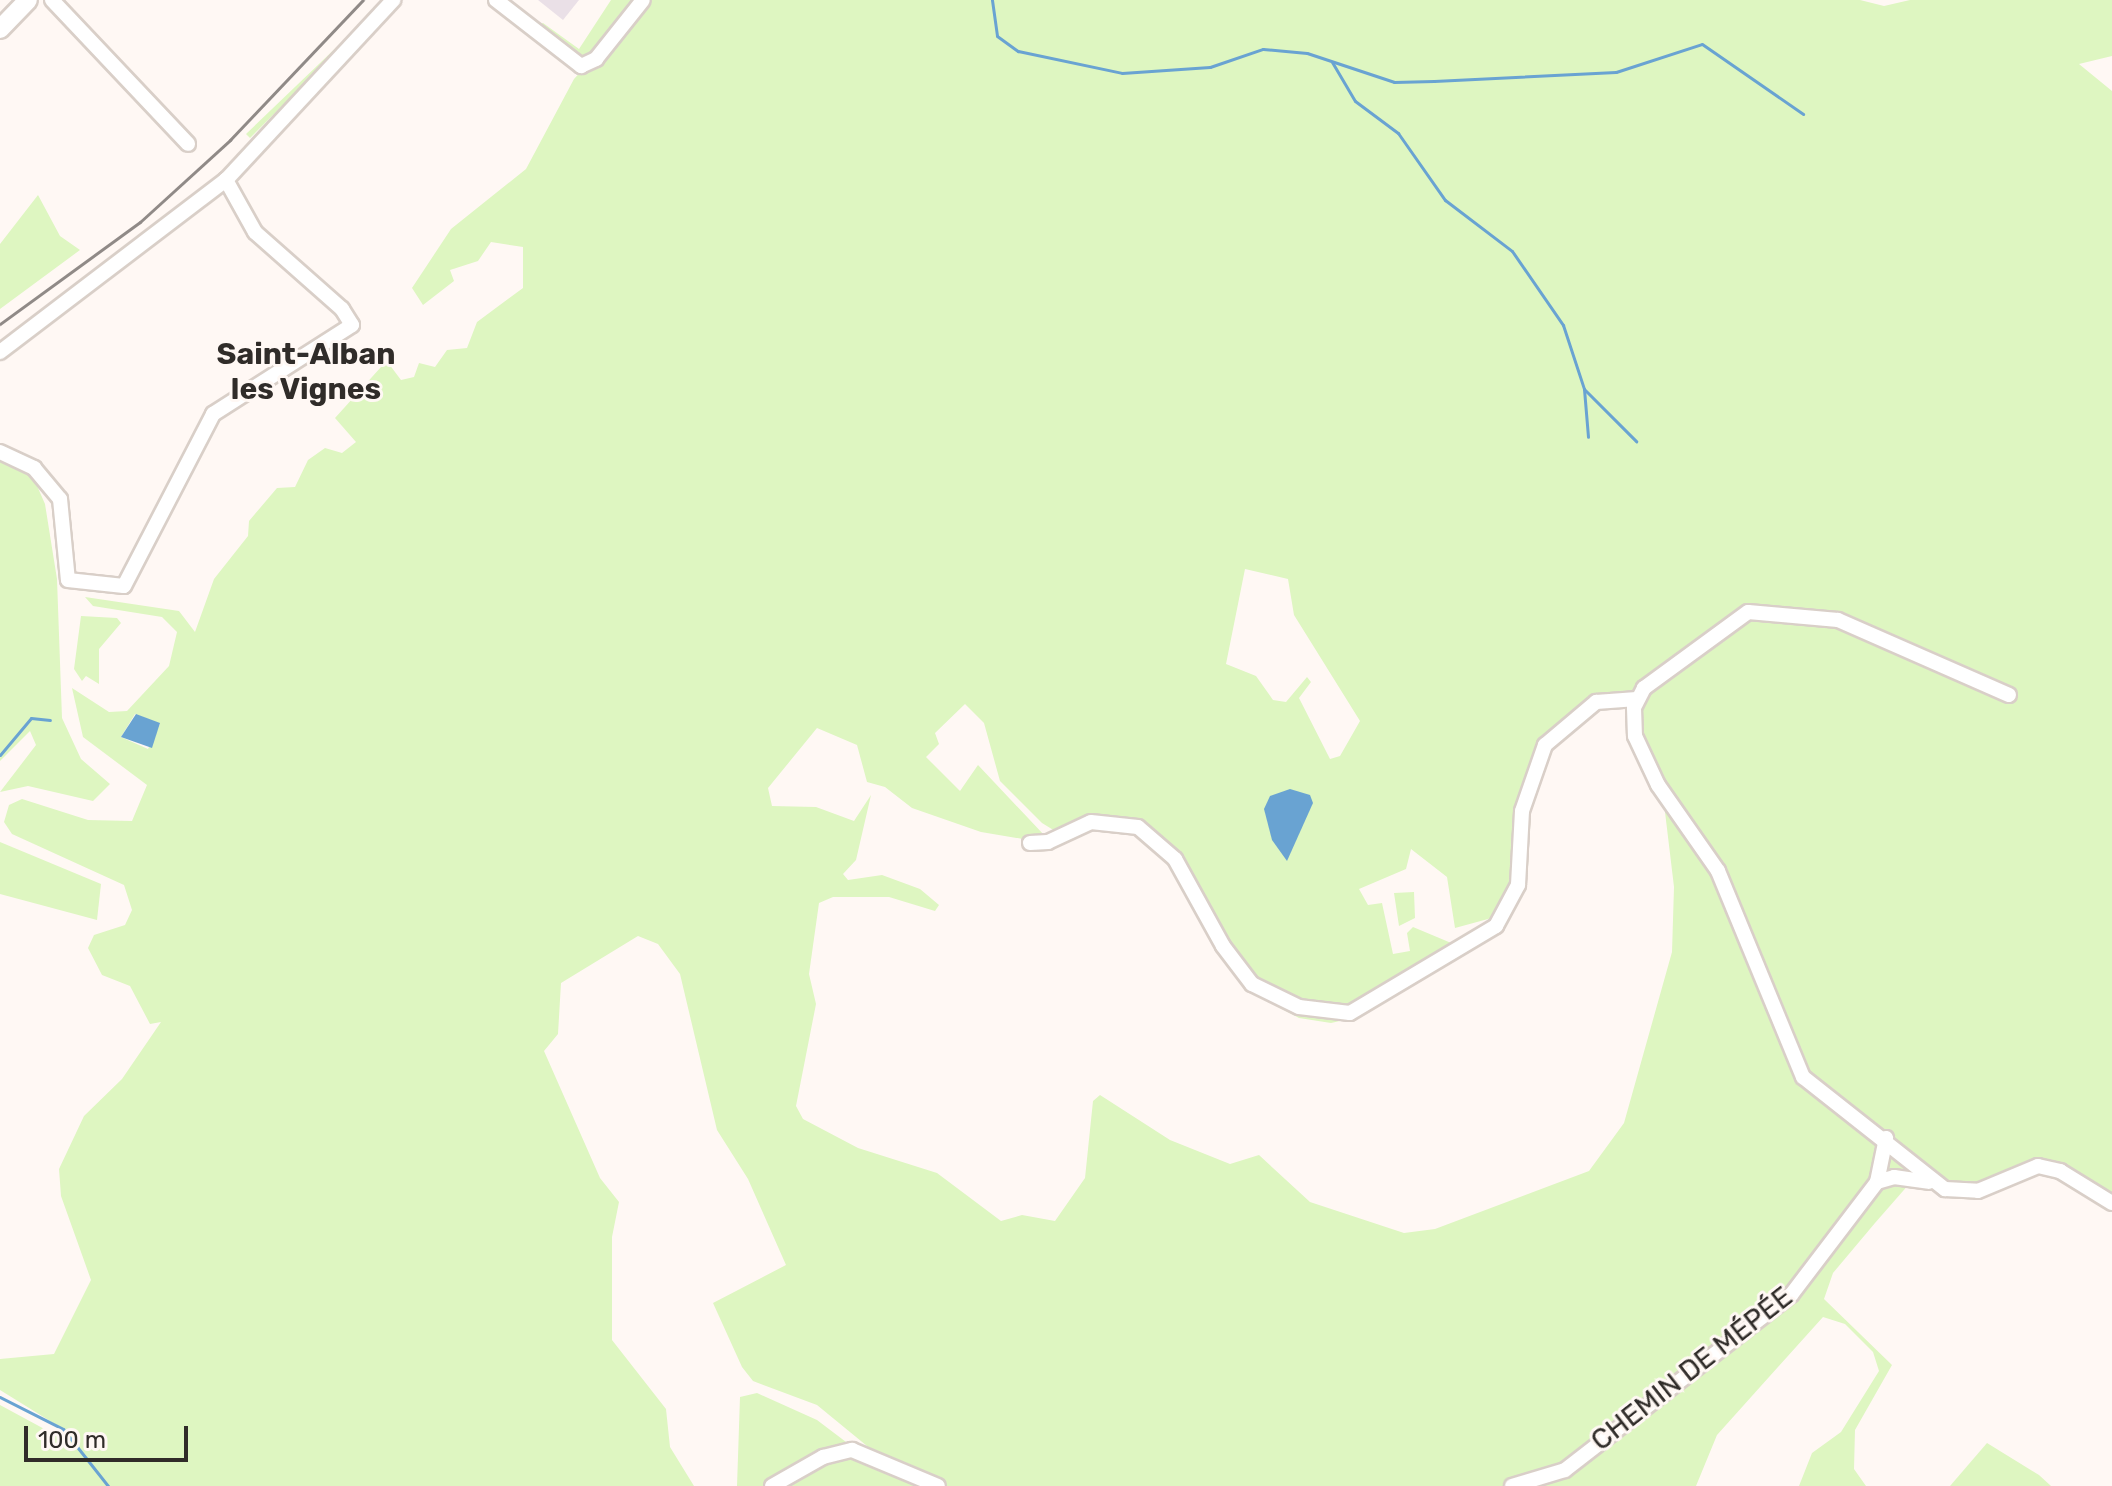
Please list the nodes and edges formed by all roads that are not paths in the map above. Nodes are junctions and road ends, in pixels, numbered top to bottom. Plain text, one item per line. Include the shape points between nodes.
1 (28, 0) edge
2 (52, 0) edge
3 (393, 0) edge
4 (496, 0) edge
5 (643, 0) edge
6 (0, 29) edge
7 (188, 144) dead end
8 (226, 180) junction
9 (0, 352) edge
10 (0, 452) edge
11 (2009, 695) dead end
12 (1637, 699) junction
13 (1030, 843) dead end
14 (1886, 1138) junction
15 (1877, 1182) junction
16 (1929, 1182) junction
17 (2112, 1203) edge
18 (772, 1486) edge
19 (938, 1486) edge
20 (1512, 1486) edge

1 - 6 main road
2 - 7 street
3 - 8 street
4 - 5 street via 581,66 596,59
8 - 9 street
8 - 10 street via 255,232 342,309 352,325 213,414 131,580 117,586 68,580 60,499 34,468
11 - 12 street via 1838,620 1756,611 1731,620 1680,657
12 - 13 street via 1596,702 1545,745 1522,811 1518,885 1496,926 1350,1013 1299,1007 1252,984 1223,946 1175,859 1138,827 1091,822 1048,842
12 - 14 street via 1636,742 1718,871 1803,1077
14 - 15 street, CHEMIN DE MÉPÉE
14 - 16 street
15 - 16 street via 1894,1177
15 - 20 street, CHEMIN DE MÉPÉE via 1791,1295 1565,1470
16 - 17 street via 1969,1193 2038,1166 2060,1171
18 - 19 street via 823,1457 852,1450

